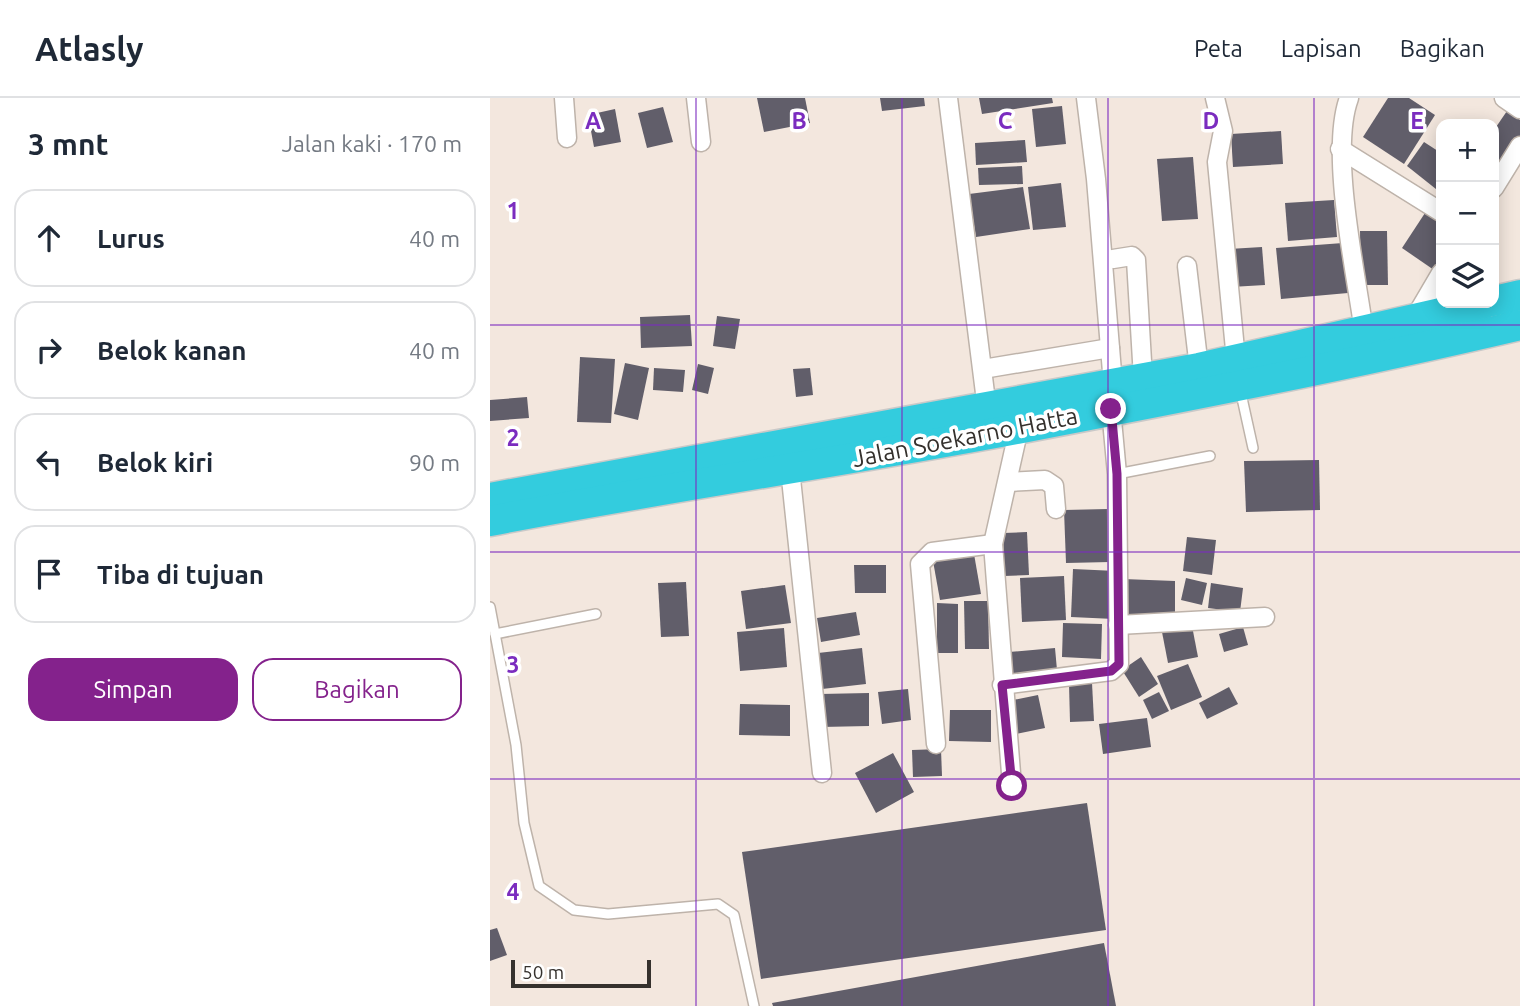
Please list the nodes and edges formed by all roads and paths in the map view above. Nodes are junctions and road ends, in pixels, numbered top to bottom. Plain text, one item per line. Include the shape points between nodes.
1 (564, 98) edge
2 (696, 98) edge
3 (948, 98) edge
4 (1086, 98) edge
5 (1215, 98) edge
6 (1349, 98) edge
7 (1504, 98) edge
8 (1520, 109) edge
9 (567, 138) dead end
10 (701, 142) dead end
11 (1520, 146) edge
12 (1340, 149) junction
13 (1498, 182) edge
14 (1436, 209) edge
15 (1113, 259) dead end
16 (1187, 266) dead end
17 (1436, 282) edge
18 (1520, 295) edge
19 (1499, 300) edge
20 (1463, 308) edge
21 (1414, 319) junction
22 (1520, 325) edge
23 (1364, 332) junction
24 (1110, 348) junction
25 (1199, 368) junction
26 (983, 369) junction
27 (1238, 372) junction
28 (1143, 378) junction
29 (1112, 396) junction
30 (987, 409) junction
31 (1018, 428) junction
32 (1253, 448) dead end
33 (1210, 456) dead end
34 (790, 468) junction
35 (1117, 474) junction
36 (636, 482) junction
37 (1008, 482) junction
38 (512, 494) edge
39 (568, 495) junction
40 (1056, 509) dead end
41 (490, 521) edge
42 (993, 544) junction
43 (490, 607) edge
44 (596, 614) dead end
45 (1265, 617) dead end
46 (1118, 625) junction
47 (495, 634) junction
48 (1002, 685) junction
49 (936, 744) dead end
50 (822, 773) dead end
51 (1012, 786) dead end
52 (754, 1006) edge

1 - 9 street
2 - 10 street
3 - 26 street
4 - 24 street
5 - 27 street via 1223,131 1217,162
6 - 12 street
7 - 8 street
11 - 13 street
12 - 14 street
12 - 23 street
15 - 28 street via 1132,256 1136,260
16 - 25 street
17 - 21 street
18 - 19 highway
20 - 21 highway, Jalan Soekarno Hatta
21 - 23 highway, Jalan Soekarno Hatta
22 - 27 highway, Jalan Soekarno Hatta via 1394,355
23 - 27 highway, Jalan Soekarno Hatta
24 - 26 street
24 - 29 street
25 - 27 highway, Jalan Soekarno Hatta
25 - 28 highway, Jalan Soekarno Hatta
26 - 30 street
27 - 29 highway, Jalan Soekarno Hatta
27 - 32 lane
28 - 29 highway, Jalan Soekarno Hatta
29 - 30 highway, Jalan Soekarno Hatta
29 - 31 highway, Jalan Soekarno Hatta
29 - 35 street
30 - 36 highway, Jalan Soekarno Hatta
31 - 34 highway, Jalan Soekarno Hatta
31 - 37 street
33 - 35 lane
34 - 36 highway, Jalan Soekarno Hatta
34 - 50 street
35 - 46 street
36 - 39 highway, Jalan Soekarno Hatta
37 - 40 street via 1045,480 1054,486
37 - 42 street
38 - 39 highway, Jalan Soekarno Hatta
39 - 41 highway, Jalan Soekarno Hatta
42 - 48 street
42 - 49 street via 932,552 920,564
43 - 47 lane
44 - 47 lane
45 - 46 street
46 - 48 street via 1119,664 1111,671
47 - 52 lane via 516,745 524,823 539,887 574,910 608,914 718,904 727,908 734,915
48 - 51 street

